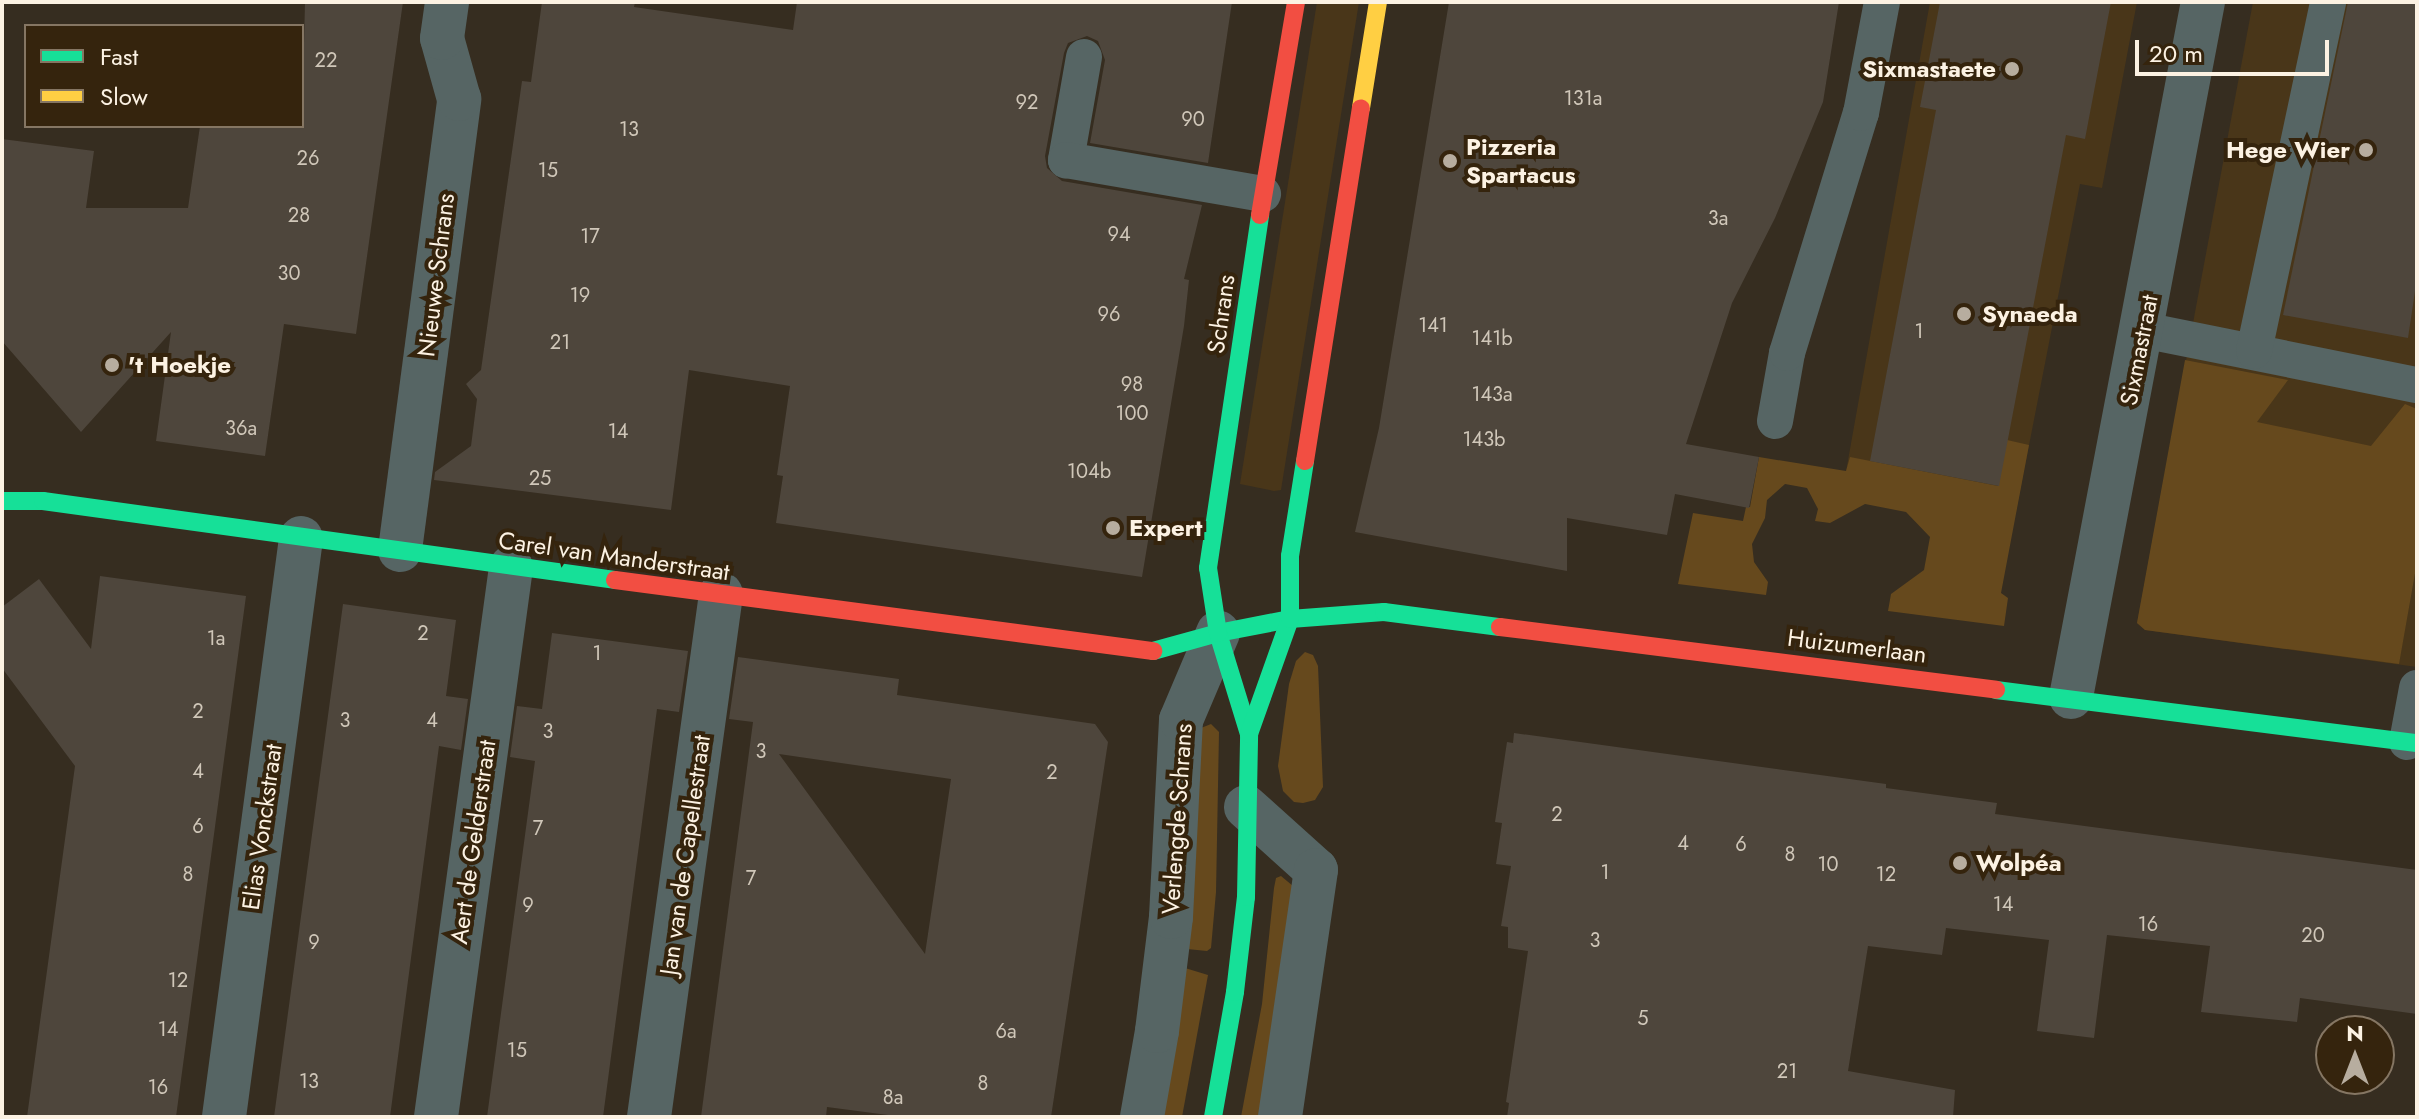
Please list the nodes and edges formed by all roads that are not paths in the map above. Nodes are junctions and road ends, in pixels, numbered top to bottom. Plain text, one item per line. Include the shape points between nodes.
1 (447, 2) edge
2 (1296, 2) edge
3 (1378, 2) edge
4 (1882, 2) edge
5 (2203, 2) edge
6 (2328, 2) edge
7 (1084, 57) dead end
8 (1263, 194) junction
9 (2143, 330) junction
10 (2254, 351) junction
11 (2417, 385) edge
12 (1775, 421) dead end
13 (2, 501) edge
14 (301, 538) junction
15 (400, 550) junction
16 (511, 567) junction
17 (721, 594) junction
18 (1290, 619) junction
19 (1218, 633) junction
20 (2417, 688) edge
21 (2071, 697) junction
22 (1249, 734) junction
23 (2412, 742) edge
24 (1246, 807) junction
25 (224, 1117) edge
26 (436, 1117) edge
27 (649, 1117) edge
28 (1142, 1117) edge
29 (1213, 1117) edge
30 (1280, 1117) edge

1 - 15 street, Nieuwe Schrans via 442,38 459,99
2 - 8 street, Schrans
3 - 18 street via 1290,556
4 - 12 lane via 1861,113 1787,353
5 - 9 street, Sixmastraat
6 - 10 lane
7 - 8 lane via 1066,160
8 - 19 street, Schrans via 1208,568
9 - 10 lane
9 - 21 street, Sixmastraat
10 - 11 lane
13 - 14 street, Carel van Manderstraat via 43,501
14 - 15 street, Carel van Manderstraat
14 - 25 street, Elias Vonckstraat
15 - 16 street, Carel van Manderstraat
16 - 17 street, Carel van Manderstraat
16 - 26 street, Aert de Gelderstraat
17 - 19 street, Carel van Manderstraat via 1147,653
17 - 27 street, Jan van de Capellestraat
18 - 19 street, Carel van Manderstraat
18 - 21 street, Huizumerlaan via 1384,612
18 - 22 street
19 - 22 street
19 - 28 street, Verlengde Schrans via 1181,720 1171,917
20 - 23 lane
21 - 23 street, Huizumerlaan
22 - 24 street
24 - 29 street via 1242,941
24 - 30 street via 1316,870

